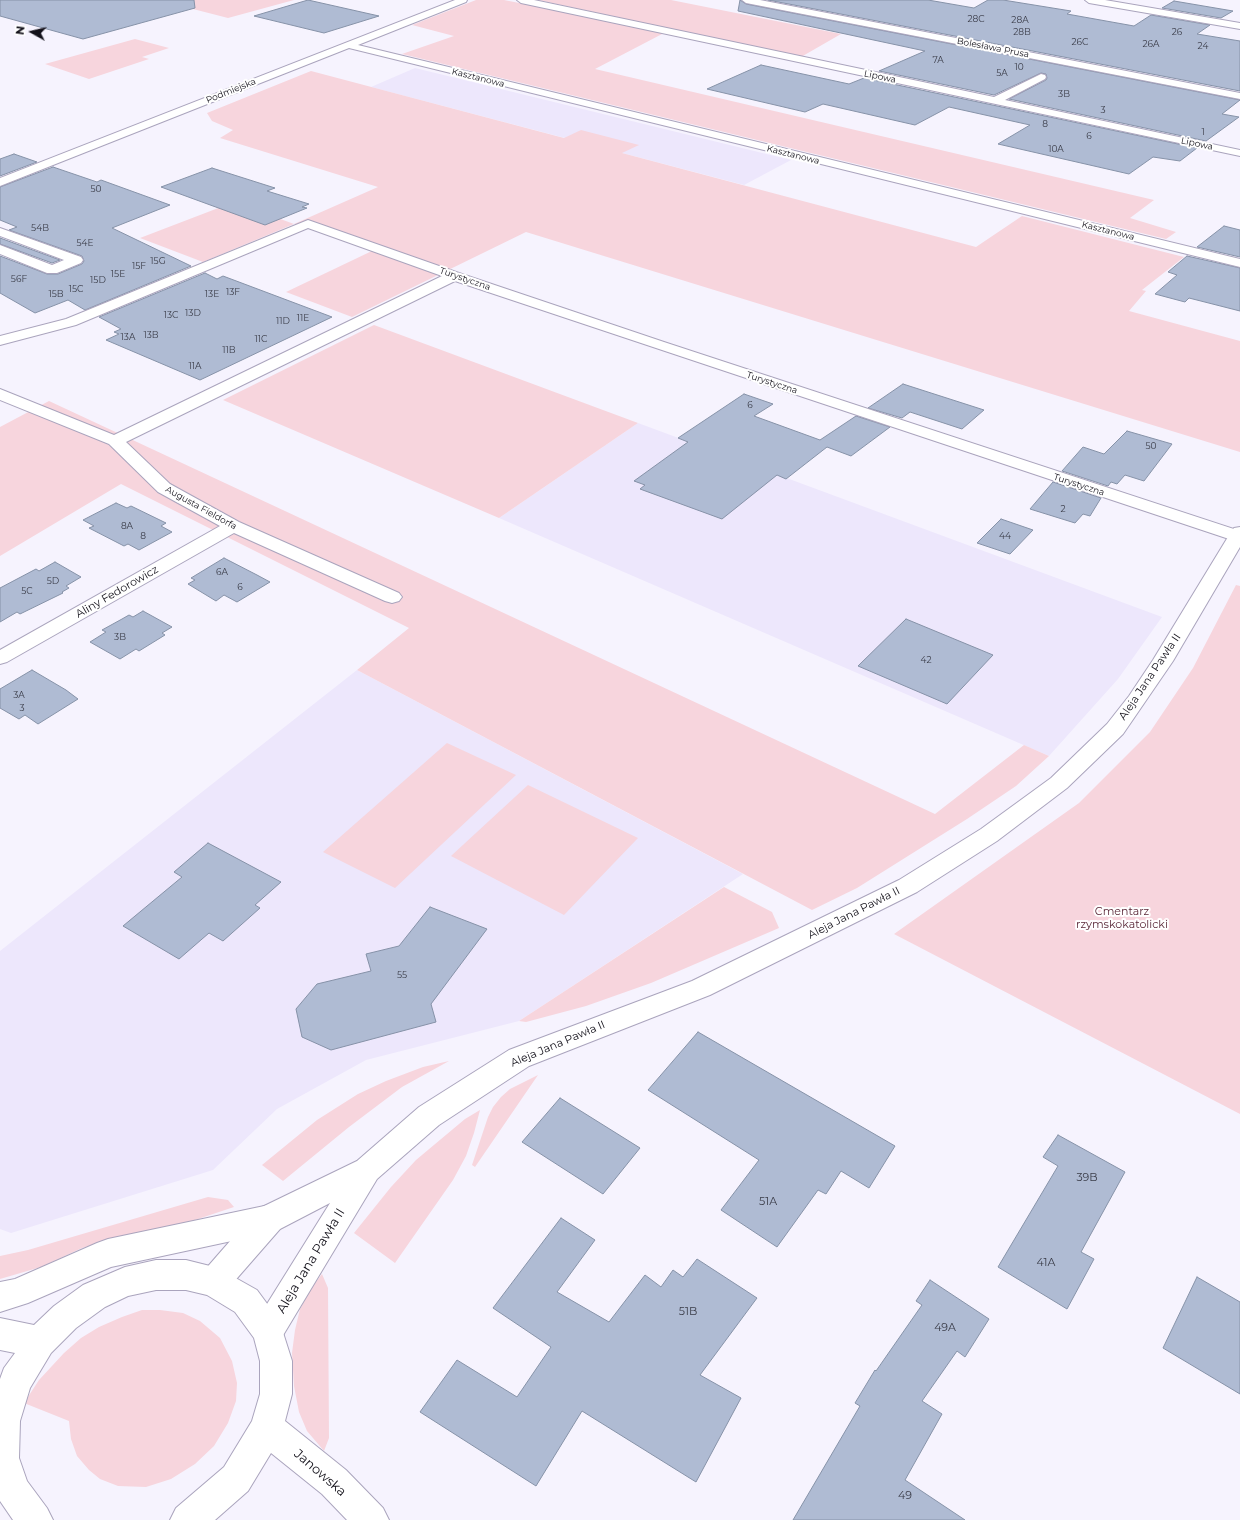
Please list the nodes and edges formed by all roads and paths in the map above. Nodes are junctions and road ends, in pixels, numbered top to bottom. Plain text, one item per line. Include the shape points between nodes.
1 (463, 0) edge
2 (521, 0) edge
3 (746, 0) edge
4 (1089, 0) edge
5 (1240, 26) edge
6 (347, 45) junction
7 (1041, 77) dead end
8 (1240, 96) edge
9 (995, 101) junction
10 (1240, 153) edge
11 (0, 182) edge
12 (0, 232) edge
13 (0, 248) edge
14 (1240, 263) edge
15 (454, 276) junction
16 (0, 341) edge
17 (0, 394) edge
18 (116, 441) junction
19 (233, 526) junction
20 (1239, 534) edge
21 (392, 597) dead end
22 (0, 658) edge
23 (367, 1170) junction
24 (269, 1219) junction
25 (214, 1282) junction
26 (0, 1297) edge
27 (268, 1331) junction
28 (0, 1334) edge
29 (40, 1342) junction
30 (1, 1421) edge
31 (267, 1428) junction
32 (34, 1519) edge
33 (189, 1520) edge
34 (371, 1520) edge

1 - 6 street, Podmiejska
2 - 9 street, Lipowa
3 - 8 street, Bolesława Prusa
4 - 5 street
6 - 11 street, Podmiejska
6 - 14 street, Kasztanowa
7 - 9 street
9 - 10 street, Lipowa
12 - 13 street via 76,260 52,270
15 - 16 street, Turystyczna via 308,224 71,322
15 - 18 street
15 - 20 street, Turystyczna via 896,424
17 - 18 street, Augusta Fieldorfa
18 - 19 street, Augusta Fieldorfa via 164,488
19 - 21 street, Augusta Fieldorfa
19 - 22 street, Aliny Fedorowicz
20 - 23 street, Aleja Jana Pawła II via 1163,661 1115,729 1059,783 989,835 908,886 701,988 519,1058 430,1116
23 - 24 street, Aleja Jana Pawła II
23 - 27 street, Aleja Jana Pawła II
24 - 25 street, Aleja Jana Pawła II
24 - 26 street via 108,1253
25 - 27 street via 246,1301
25 - 29 street via 186,1274 156,1275 125,1282 94,1296 65,1317
27 - 31 street via 276,1361 276,1394
28 - 29 street
29 - 30 street via 16,1380
30 - 32 street via 2,1458 8,1478 13,1491
31 - 33 street via 236,1479
31 - 34 street, Janowska via 334,1482

